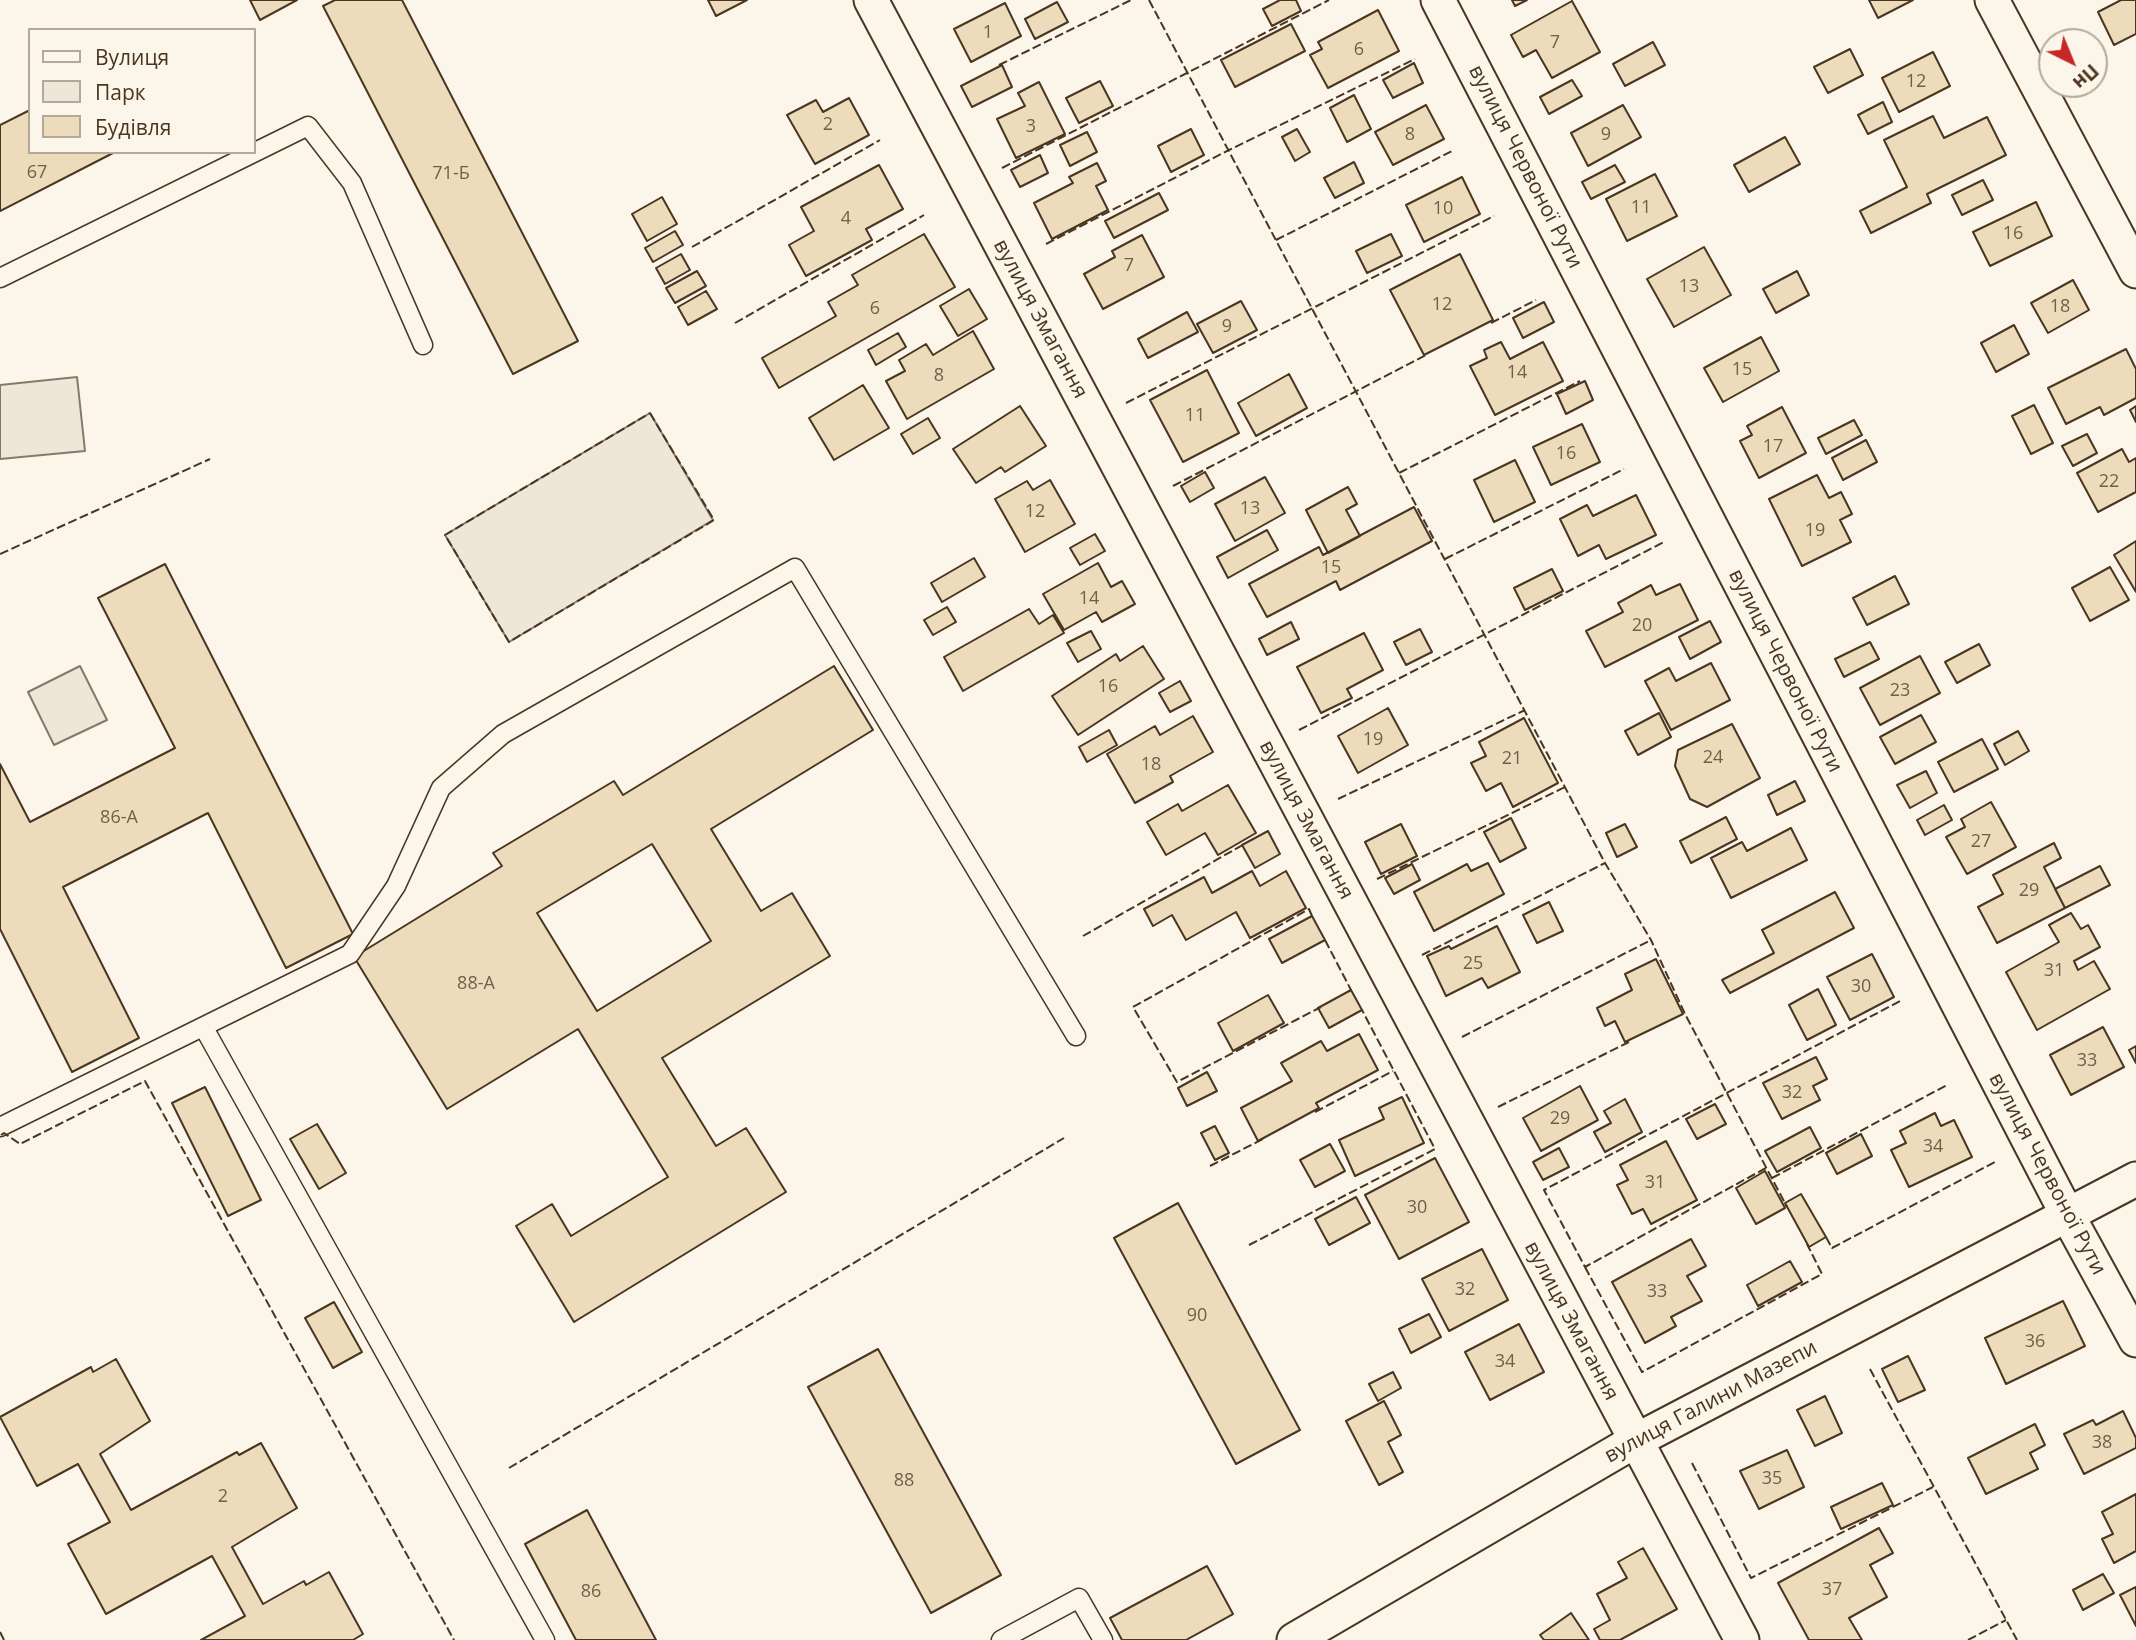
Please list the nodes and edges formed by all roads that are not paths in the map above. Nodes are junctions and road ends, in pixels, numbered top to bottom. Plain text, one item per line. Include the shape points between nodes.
1 (871, 0) edge
2 (1438, 0) edge
3 (1992, 0) edge
4 (256, 152) edge
5 (251, 154) edge
6 (2136, 271) edge
7 (0, 278) edge
8 (424, 345) dead end
9 (204, 1028) junction
10 (1076, 1036) dead end
11 (0, 1127) edge
12 (2136, 1179) edge
13 (2068, 1216) junction
14 (2136, 1340) edge
15 (1634, 1441) junction
16 (1308, 1637) edge
17 (545, 1640) edge
18 (1001, 1640) edge
19 (1103, 1640) edge
20 (1742, 1640) edge

1 - 15 street, вулиця Змагання
2 - 13 street, вулиця Червоної Рути
3 - 6 street
4 - 8 lane via 308,126 352,183
5 - 7 lane
9 - 10 lane via 350,954 396,886 441,788 503,734 795,568
9 - 11 lane
9 - 17 lane
12 - 13 street, вулиця Галини Мазепи
13 - 14 street, вулиця Червоної Рути
13 - 15 street, вулиця Галини Мазепи
15 - 16 street, вулиця Галини Мазепи
15 - 20 street, вулиця Змагання
18 - 19 lane via 1079,1598

